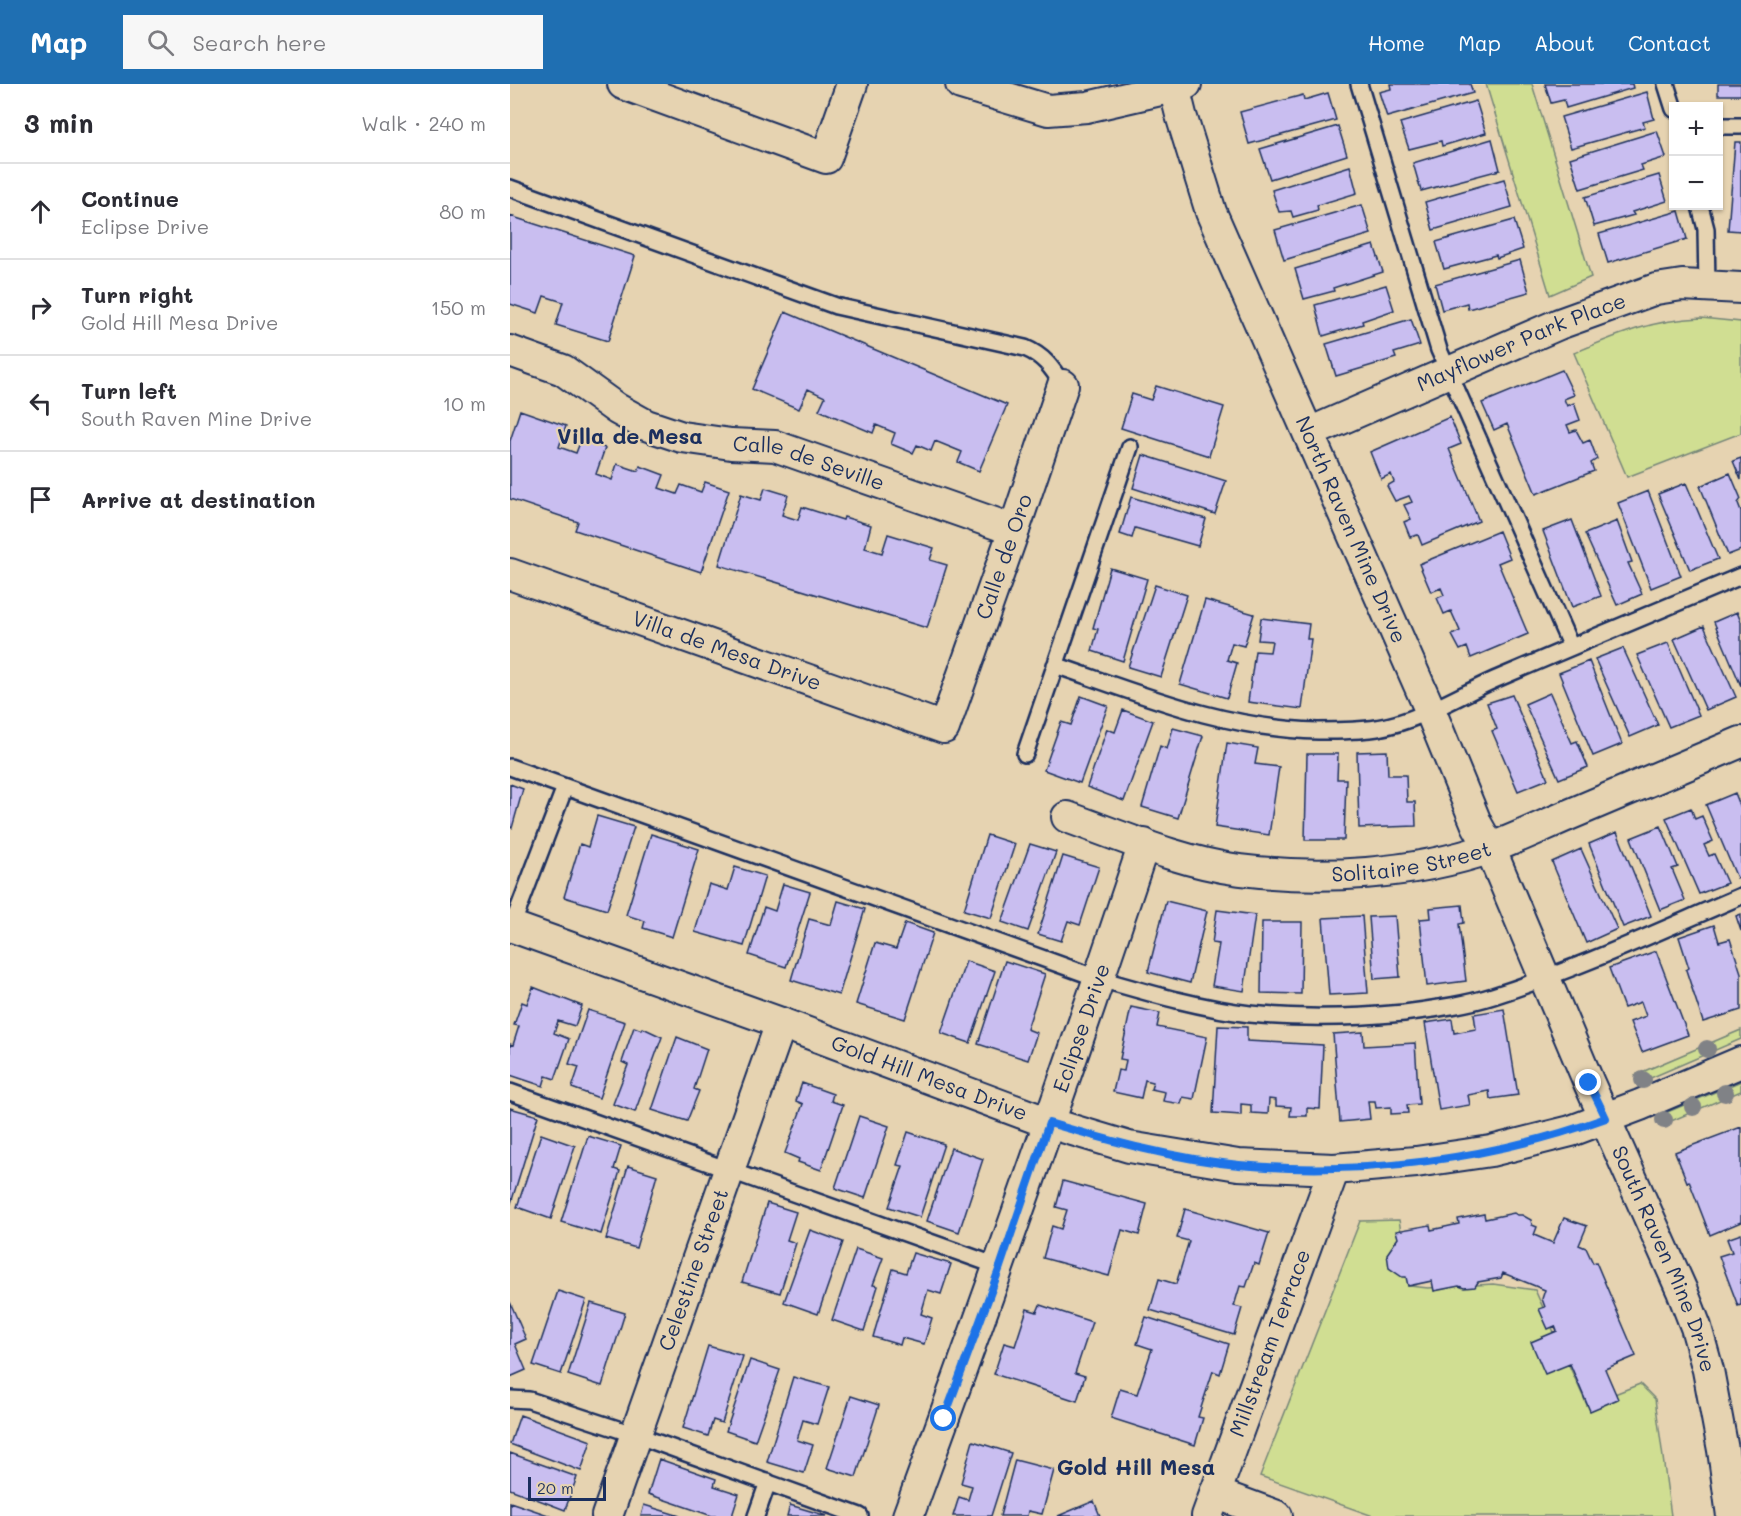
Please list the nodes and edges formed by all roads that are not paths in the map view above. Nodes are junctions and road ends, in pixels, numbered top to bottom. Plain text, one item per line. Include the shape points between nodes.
1 (623, 84) edge
2 (852, 84) edge
3 (961, 84) edge
4 (1359, 84) edge
5 (1666, 84) edge
6 (1180, 86) edge
7 (1672, 102) edge
8 (1723, 126) edge
9 (1741, 126) edge
10 (510, 188) edge
11 (1701, 210) edge
12 (1707, 286) junction
13 (1741, 288) edge
14 (510, 351) edge
15 (1449, 373) junction
16 (1063, 385) joint
17 (1309, 433) junction
18 (1130, 447) dead end
19 (1014, 530) junction
20 (510, 574) edge
21 (1741, 576) edge
22 (1571, 647) junction
23 (1055, 665) junction
24 (1430, 710) junction
25 (944, 728) joint
26 (1741, 742) edge
27 (1025, 754) dead end
28 (510, 767) edge
29 (566, 787) junction
30 (1067, 817) dead end
31 (1144, 844) junction
32 (1490, 848) junction
33 (1741, 896) edge
34 (511, 928) edge
35 (1545, 978) junction
36 (1100, 979) junction
37 (781, 1023) junction
38 (1741, 1062) edge
39 (510, 1092) edge
40 (1606, 1118) junction
41 (1049, 1123) junction
42 (1334, 1169) junction
43 (729, 1170) junction
44 (1000, 1267) junction
45 (510, 1399) edge
46 (636, 1435) junction
47 (768, 1482) junction
48 (1211, 1505) edge
49 (607, 1516) edge
50 (756, 1516) edge
51 (860, 1516) edge
52 (908, 1516) edge
53 (1277, 1516) edge
54 (1732, 1516) edge

1 - 2 street via 826,158
3 - 6 street via 1048,110 1087,107
4 - 15 lane
5 - 7 lane
6 - 17 street, North Raven Mine Drive via 1180,116 1211,212
8 - 9 lane
10 - 16 lane via 836,306 1025,348 1048,362
11 - 12 lane via 1706,229
12 - 13 street, Mayflower Park Place
12 - 15 street, Mayflower Park Place via 1656,289 1598,309
14 - 19 street, Calle de Seville via 563,370 617,410 646,425 682,437 775,446
15 - 17 street, Mayflower Park Place
15 - 22 lane
16 - 19 street, Calle de Oro
17 - 24 street, North Raven Mine Drive
18 - 23 lane
19 - 25 street, Calle de Oro
20 - 25 street, Villa de Mesa Drive
21 - 22 lane
22 - 24 lane
23 - 24 lane via 1194,712 1296,730 1376,728
23 - 27 lane
24 - 32 street, North Raven Mine Drive
26 - 32 street, Solitaire Street
28 - 29 lane
29 - 34 lane
29 - 36 lane
30 - 31 street, Solitaire Street
31 - 32 street, Solitaire Street via 1194,861 1290,874 1403,867
31 - 36 street, Eclipse Drive
32 - 35 street, South Raven Mine Drive
33 - 35 lane
34 - 37 street, Gold Hill Mesa Drive
35 - 36 lane via 1491,997 1428,1010 1314,1018 1188,1003
35 - 40 street, South Raven Mine Drive
36 - 41 street, Eclipse Drive
37 - 41 street, Gold Hill Mesa Drive
37 - 43 street, Celestine Street
38 - 40 street, Gold Hill Mesa Drive
39 - 43 lane
40 - 42 street, Gold Hill Mesa Drive via 1491,1151
40 - 54 street, South Raven Mine Drive via 1696,1327 1708,1370
41 - 42 street, Gold Hill Mesa Drive via 1193,1159
41 - 44 street, Eclipse Drive
42 - 48 street, Millstream Terrace
43 - 44 lane
43 - 46 street, Celestine Street
44 - 52 street, Eclipse Drive
45 - 46 lane via 529,1400
46 - 47 lane
46 - 49 street, Celestine Street
47 - 50 lane
47 - 51 lane
48 - 53 street

